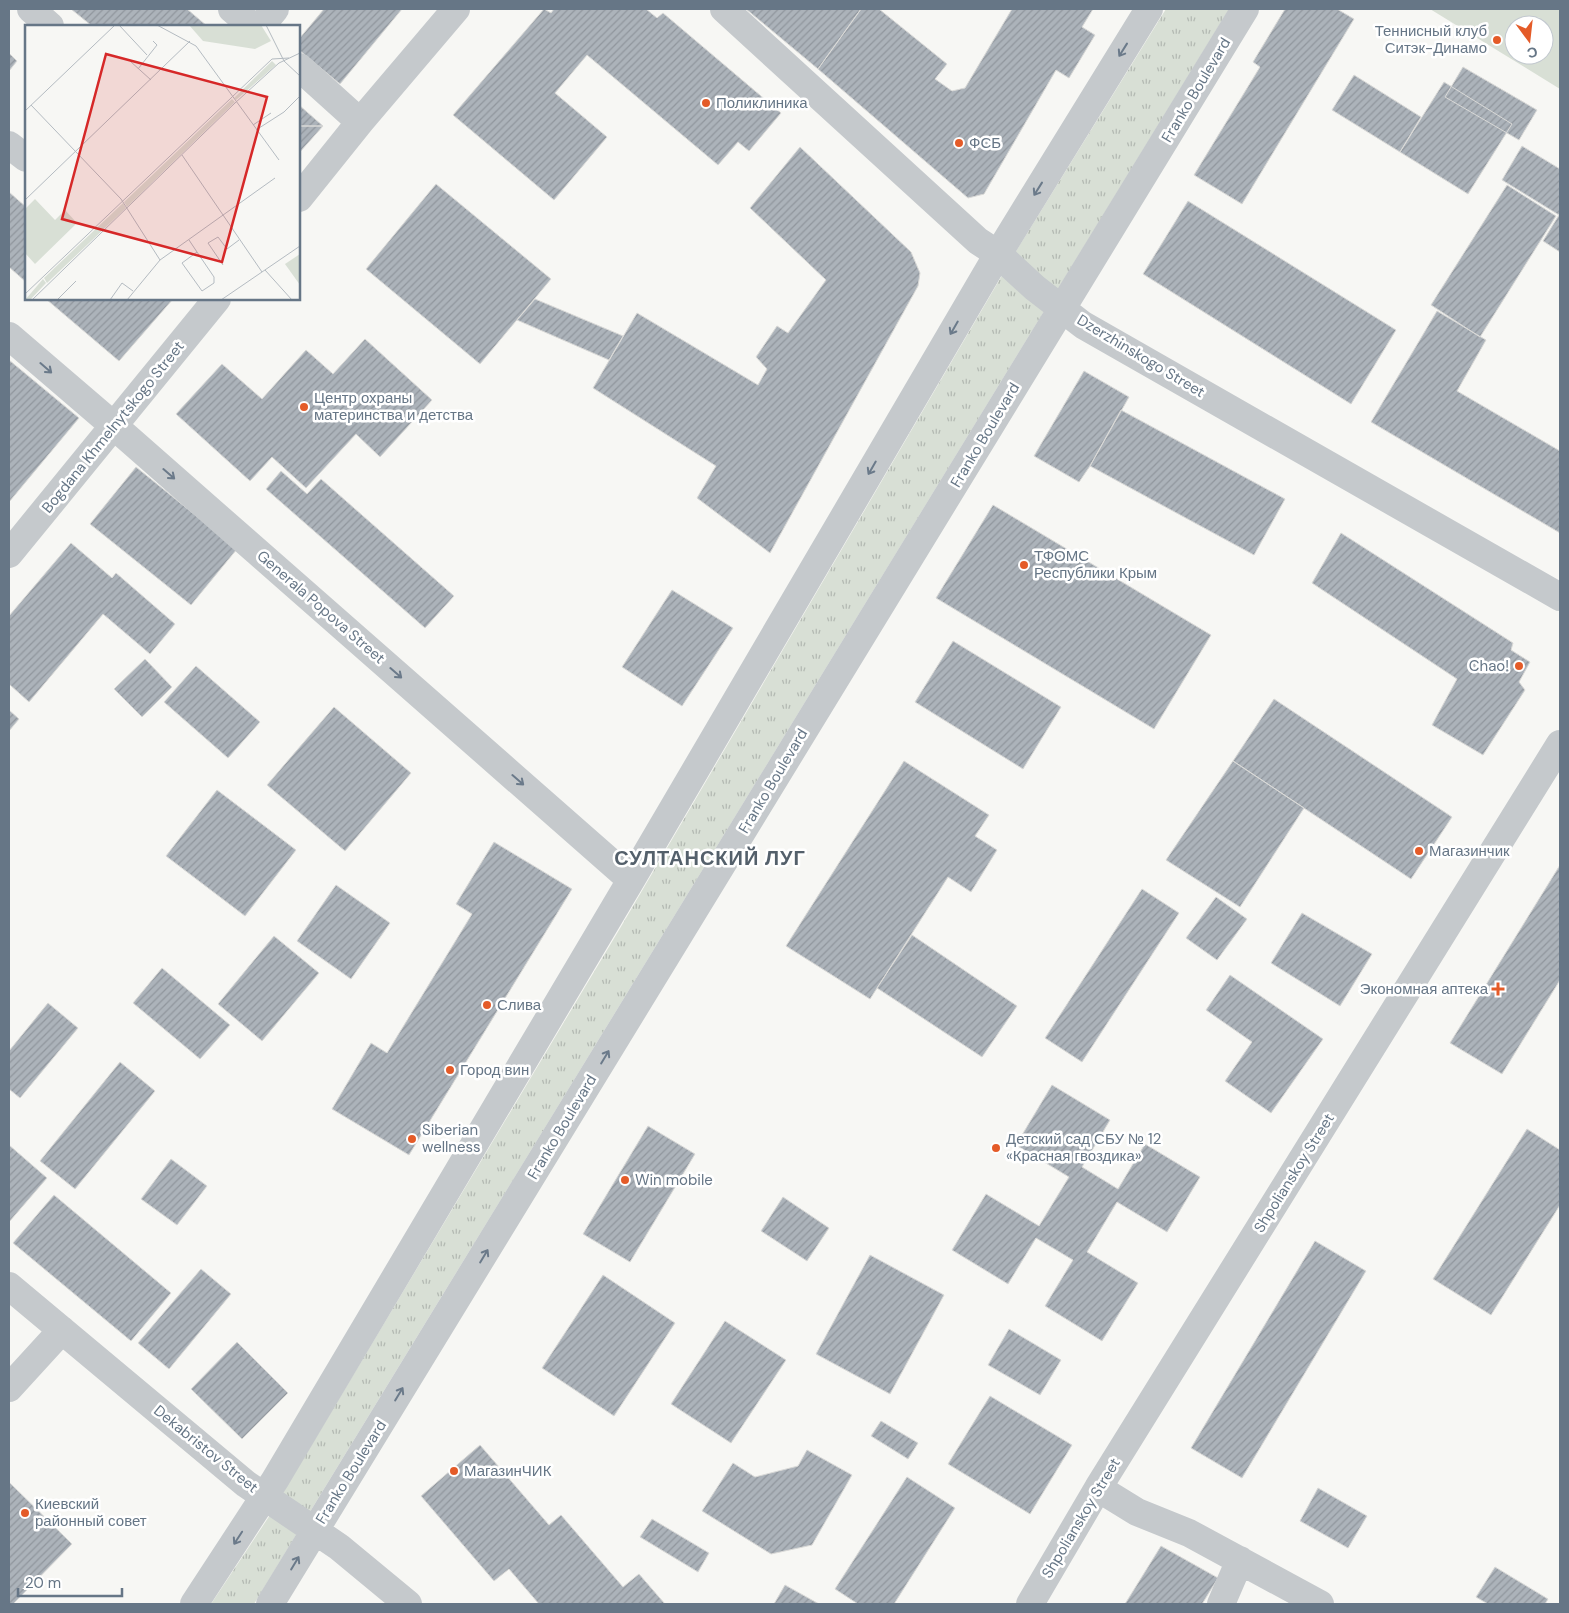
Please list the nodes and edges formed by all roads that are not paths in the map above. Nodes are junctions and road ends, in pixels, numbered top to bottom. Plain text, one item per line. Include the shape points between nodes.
1 (31, 9) edge
2 (232, 9) edge
3 (275, 9) edge
4 (456, 9) edge
5 (724, 9) edge
6 (1149, 9) edge
7 (1245, 9) edge
8 (49, 25) edge
9 (251, 25) edge
10 (262, 25) edge
11 (300, 69) edge
12 (360, 122) junction
13 (9, 145) edge
14 (25, 157) edge
15 (300, 197) edge
16 (998, 254) junction
17 (216, 300) edge
18 (1062, 308) junction
19 (9, 336) edge
20 (114, 426) junction
21 (9, 554) edge
22 (1560, 597) edge
23 (1560, 744) edge
24 (631, 880) junction
25 (11, 1293) edge
26 (62, 1330) junction
27 (9, 1388) edge
28 (1098, 1488) junction
29 (264, 1497) junction
30 (315, 1530) junction
31 (1240, 1560) junction
32 (194, 1604) edge
33 (270, 1604) edge
34 (408, 1604) edge
35 (1030, 1604) edge
36 (1221, 1604) edge
37 (1320, 1604) edge

1 - 8 street
2 - 9 street
3 - 10 street
4 - 12 street
5 - 16 street, Dzerzhinskogo Street via 978,241
6 -> 16 street
7 - 18 street, Franko Boulevard
11 - 12 street
12 - 15 street
13 - 14 street
16 - 18 street, Dzerzhinskogo Street
16 -> 24 street
17 - 20 street, Bogdana Khmelnytskogo Street
18 - 22 street, Dzerzhinskogo Street via 1083,325
30 -> 18 street, Franko Boulevard
19 -> 20 street, Generala Popova Street
20 - 21 street, Bogdana Khmelnytskogo Street
20 -> 24 street, Generala Popova Street
23 - 28 street, Shpolianskoy Street
24 - 29 street
25 - 26 street, Dekabristov Street
26 - 27 street
26 - 29 street, Dekabristov Street
28 - 31 street via 1137,1512 1189,1533
28 - 35 street, Shpolianskoy Street
29 - 30 street, Dekabristov Street
29 -> 32 street
33 -> 30 street, Franko Boulevard
30 - 34 street, Dekabristov Street
31 - 36 street
31 - 37 street

